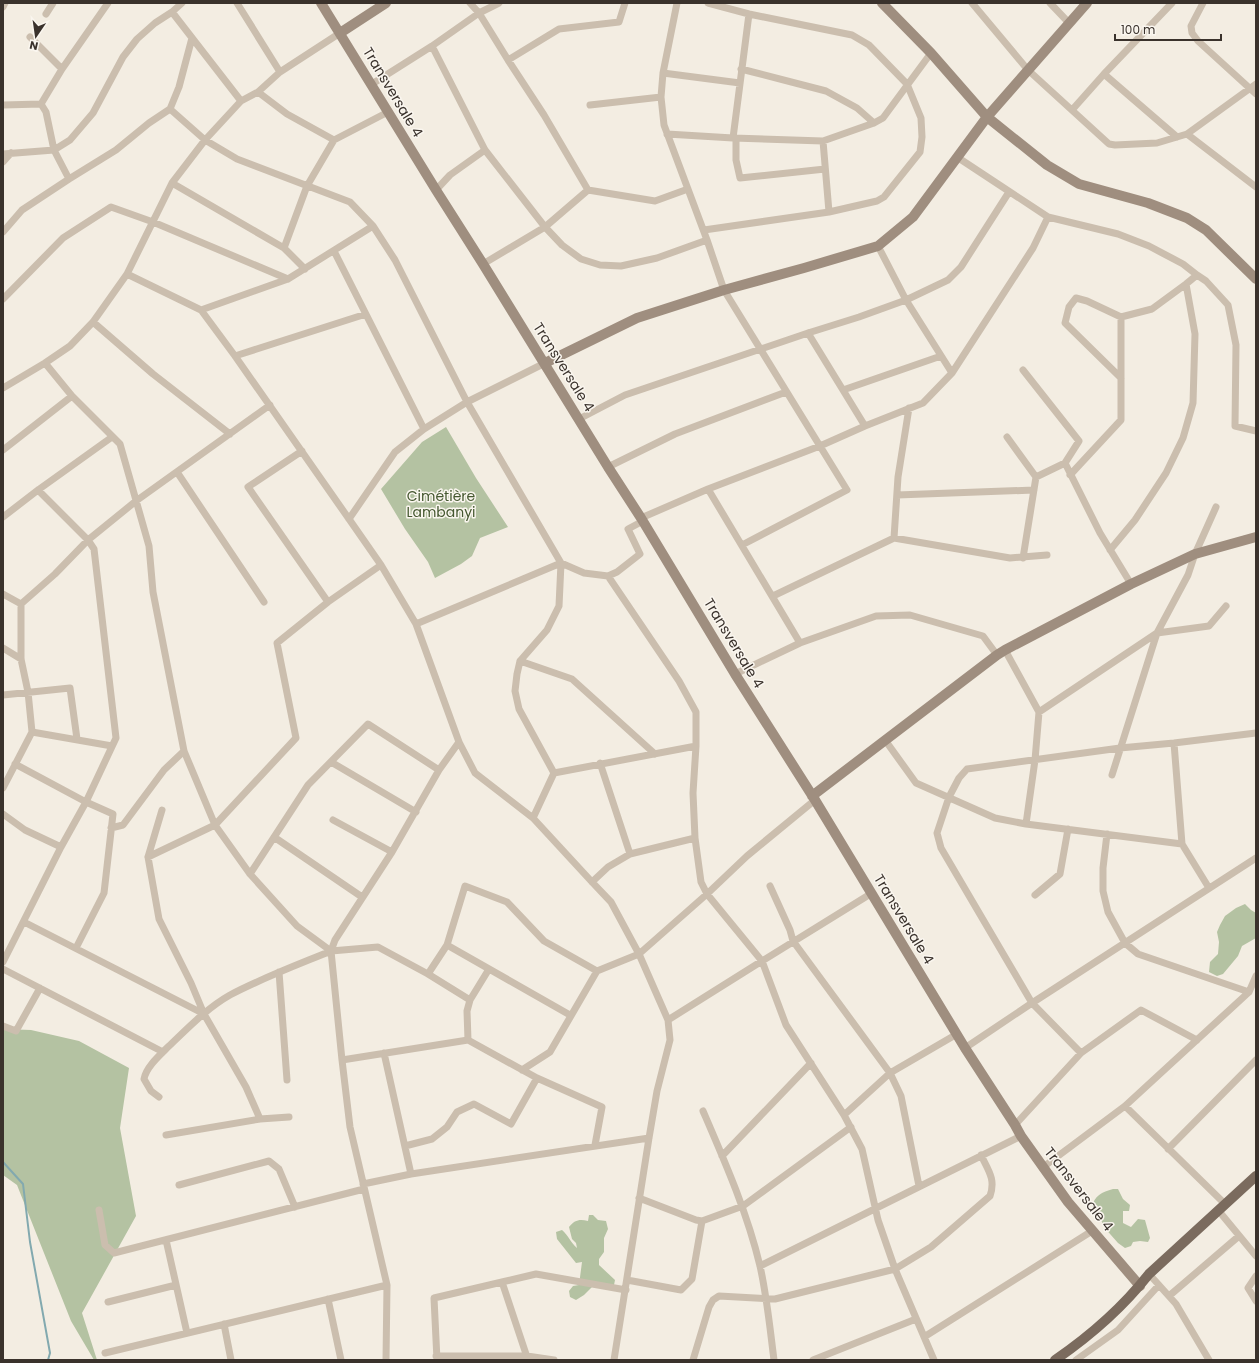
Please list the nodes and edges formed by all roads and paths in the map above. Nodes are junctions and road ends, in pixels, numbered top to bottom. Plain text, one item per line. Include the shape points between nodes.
1 (5, 3) edge
2 (53, 3) edge
3 (108, 3) edge
4 (182, 3) edge
5 (237, 3) edge
6 (321, 3) edge
7 (386, 3) edge
8 (470, 3) edge
9 (499, 3) edge
10 (625, 3) edge
11 (677, 3) edge
12 (708, 3) edge
13 (882, 3) edge
14 (972, 3) edge
15 (1050, 3) edge
16 (1087, 3) edge
17 (1172, 3) edge
18 (1203, 3) edge
19 (3, 8) edge
20 (172, 12) junction
21 (479, 13) junction
22 (46, 14) dead end
23 (749, 14) junction
24 (1069, 23) junction
25 (340, 34) junction
26 (30, 37) dead end
27 (192, 38) junction
28 (432, 46) junction
29 (931, 53) junction
30 (508, 60) junction
31 (62, 69) junction
32 (741, 69) junction
33 (1028, 70) junction
34 (280, 72) junction
35 (664, 73) junction
36 (1104, 74) junction
37 (740, 83) junction
38 (372, 84) junction
39 (907, 84) junction
40 (1254, 89) edge
41 (258, 92) junction
42 (661, 97) junction
43 (241, 101) junction
44 (41, 104) junction
45 (3, 105) edge
46 (590, 105) dead end
47 (170, 109) junction
48 (1072, 110) junction
49 (388, 112) junction
50 (987, 118) junction
51 (874, 123) junction
52 (667, 134) junction
53 (1187, 134) junction
54 (1177, 137) junction
55 (734, 138) junction
56 (205, 140) junction
57 (334, 140) junction
58 (822, 141) junction
59 (54, 150) junction
60 (485, 150) junction
61 (7, 153) edge
62 (957, 157) junction
63 (3, 162) edge
64 (825, 169) junction
65 (69, 179) junction
66 (172, 183) junction
67 (307, 186) junction
68 (1256, 187) edge
69 (688, 189) junction
70 (436, 190) junction
71 (588, 190) junction
72 (1009, 192) junction
73 (829, 212) junction
74 (1048, 218) junction
75 (153, 222) junction
76 (373, 226) junction
77 (545, 227) junction
78 (704, 230) junction
79 (3, 232) edge
80 (708, 240) junction
81 (878, 246) junction
82 (284, 248) junction
83 (334, 251) junction
84 (483, 264) junction
85 (306, 269) junction
86 (127, 274) junction
87 (1198, 276) junction
88 (1256, 278) edge
89 (288, 279) junction
90 (1186, 284) junction
91 (724, 290) junction
92 (3, 299) edge
93 (906, 300) junction
94 (201, 310) junction
95 (366, 314) junction
96 (1121, 317) junction
97 (93, 322) junction
98 (808, 333) junction
99 (761, 349) junction
100 (235, 356) junction
101 (940, 356) junction
102 (45, 363) junction
103 (544, 363) junction
104 (1023, 370) dead end
105 (952, 373) junction
106 (1121, 378) junction
107 (3, 388) edge
108 (843, 390) junction
109 (786, 392) junction
110 (72, 396) junction
111 (467, 402) junction
112 (270, 405) junction
113 (909, 408) junction
114 (578, 418) junction
115 (865, 426) junction
116 (424, 429) junction
117 (1256, 431) edge
118 (230, 434) junction
119 (112, 437) junction
120 (1007, 437) dead end
121 (820, 446) junction
122 (3, 450) edge
123 (302, 451) junction
124 (1064, 463) junction
125 (608, 467) junction
126 (177, 472) junction
127 (1070, 475) junction
128 (1036, 476) junction
129 (708, 489) junction
130 (38, 490) junction
131 (1034, 490) junction
132 (897, 495) junction
133 (136, 501) junction
134 (1216, 506) dead end
135 (3, 517) edge
136 (349, 519) junction
137 (642, 520) junction
138 (1256, 537) edge
139 (894, 538) junction
140 (88, 540) junction
141 (742, 545) junction
142 (1110, 550) junction
143 (1195, 554) junction
144 (1047, 555) dead end
145 (1023, 558) junction
146 (561, 563) junction
147 (381, 565) junction
148 (608, 576) junction
149 (1131, 584) junction
150 (3, 594) edge
151 (773, 596) junction
152 (264, 602) dead end
153 (328, 602) junction
154 (21, 604) junction
155 (1226, 606) dead end
156 (416, 624) junction
157 (1157, 633) junction
158 (800, 643) junction
159 (3, 648) edge
160 (1001, 652) junction
161 (21, 660) junction
162 (520, 661) junction
163 (735, 674) junction
164 (28, 692) junction
165 (3, 695) edge
166 (1039, 712) junction
167 (32, 732) junction
168 (1256, 733) edge
169 (77, 739) junction
170 (886, 740) junction
171 (459, 742) junction
172 (1174, 743) junction
173 (112, 746) junction
174 (696, 746) junction
175 (1120, 748) junction
176 (184, 752) junction
177 (655, 754) junction
178 (1035, 760) junction
179 (331, 762) junction
180 (600, 763) junction
181 (16, 764) junction
182 (439, 770) junction
183 (554, 773) junction
184 (1112, 775) dead end
185 (3, 788) edge
186 (949, 797) junction
187 (814, 798) junction
188 (86, 802) junction
189 (162, 810) dead end
190 (416, 812) junction
191 (3, 814) edge
192 (533, 818) junction
193 (333, 820) dead end
194 (1026, 824) junction
195 (215, 825) junction
196 (112, 828) junction
197 (1068, 829) junction
198 (1107, 834) junction
199 (274, 837) junction
200 (695, 838) junction
201 (1182, 844) junction
202 (61, 847) junction
203 (392, 852) junction
204 (630, 854) junction
205 (148, 857) junction
206 (1256, 858) edge
207 (250, 874) junction
208 (592, 882) junction
209 (770, 886) dead end
210 (1209, 888) junction
211 (872, 893) junction
212 (707, 894) junction
213 (1035, 895) dead end
214 (362, 897) junction
215 (24, 922) junction
216 (793, 941) junction
217 (1125, 943) junction
218 (447, 945) junction
219 (76, 948) junction
220 (331, 951) junction
221 (639, 954) junction
222 (762, 961) junction
223 (3, 962) edge
224 (3, 969) edge
225 (489, 969) junction
226 (597, 971) junction
227 (279, 972) junction
228 (428, 974) junction
229 (1256, 976) edge
230 (40, 988) junction
231 (1249, 992) junction
232 (470, 1000) junction
233 (1032, 1003) junction
234 (204, 1014) junction
235 (570, 1015) junction
236 (668, 1020) junction
237 (3, 1026) edge
238 (956, 1034) junction
239 (468, 1040) junction
240 (1197, 1040) junction
241 (964, 1048) junction
242 (163, 1052) junction
243 (384, 1053) junction
244 (1082, 1053) junction
245 (342, 1060) junction
246 (1256, 1060) edge
247 (811, 1063) junction
248 (522, 1070) junction
249 (890, 1072) junction
250 (537, 1078) junction
251 (287, 1080) dead end
252 (159, 1098) dead end
253 (1126, 1106) junction
254 (703, 1111) dead end
255 (844, 1115) junction
256 (289, 1117) dead end
257 (260, 1119) junction
258 (1015, 1125) junction
259 (851, 1127) junction
260 (166, 1135) dead end
261 (1021, 1136) junction
262 (649, 1138) junction
263 (596, 1145) junction
264 (405, 1146) junction
265 (1168, 1149) junction
266 (981, 1155) junction
267 (722, 1156) junction
268 (1042, 1168) junction
269 (411, 1174) junction
270 (1256, 1176) edge
271 (179, 1185) dead end
272 (919, 1186) junction
273 (364, 1187) junction
274 (639, 1198) junction
275 (743, 1206) junction
276 (1221, 1207) junction
277 (295, 1208) junction
278 (875, 1208) junction
279 (99, 1210) dead end
280 (702, 1221) junction
281 (1092, 1231) junction
282 (1239, 1236) junction
283 (166, 1240) junction
284 (1256, 1256) edge
285 (760, 1266) junction
286 (895, 1269) junction
287 (1149, 1274) junction
288 (1256, 1276) edge
289 (627, 1280) junction
290 (502, 1282) junction
291 (176, 1285) junction
292 (387, 1285) junction
293 (1140, 1286) junction
294 (1159, 1286) junction
295 (626, 1290) junction
296 (1169, 1296) junction
297 (766, 1298) junction
298 (328, 1299) junction
299 (1256, 1301) edge
300 (108, 1302) dead end
301 (916, 1319) junction
302 (224, 1324) junction
303 (187, 1333) junction
304 (924, 1337) junction
305 (105, 1353) dead end
306 (436, 1358) edge
307 (528, 1358) edge
308 (231, 1360) edge
309 (341, 1360) edge
310 (386, 1360) edge
311 (554, 1360) edge
312 (614, 1360) edge
313 (692, 1360) edge
314 (774, 1360) edge
315 (812, 1360) edge
316 (934, 1360) edge
317 (1055, 1360) edge
318 (1076, 1360) edge
319 (1208, 1360) edge

1 - 19 street
2 - 22 street
3 - 31 street
4 - 20 street
5 - 34 street
6 - 25 street, Transversale 4
7 - 25 street
8 - 21 street
9 - 21 street
10 - 30 street via 619,22 559,28
11 - 35 street
12 - 23 street
13 - 29 street
14 - 33 street
15 - 24 street
16 - 24 street
17 - 36 street
18 - 40 street via 1190,26 1192,34
20 - 27 street
20 - 59 street via 137,39 123,57 93,113 70,140
21 - 28 street
21 - 30 street
23 - 32 street
23 - 39 street via 852,35 869,45
24 - 33 street
25 - 34 street
25 - 38 street, Transversale 4
26 - 31 street
27 - 43 street
27 - 47 street via 179,87
28 - 38 street
28 - 60 street
29 - 39 street
29 - 50 street
30 - 71 street
31 - 44 street
32 - 37 street
32 - 51 street via 826,91 857,108
33 - 48 street
33 - 50 street
34 - 41 street
35 - 37 street
35 - 42 street
36 - 48 street
36 - 54 street
37 - 55 street
38 - 49 street, Transversale 4
39 - 51 street via 883,118
39 - 73 street via 922,118 920,152 877,201
40 - 53 street
41 - 43 street
41 - 57 street via 287,114
42 - 46 street
42 - 52 street
43 - 56 street
44 - 45 street
44 - 59 street via 46,112
47 - 56 street
47 - 65 street via 116,150
48 - 54 street via 1109,144 1157,143
49 - 57 street
49 - 70 street, Transversale 4
50 - 62 street
50 - 88 street via 1047,165 1080,184 1148,203 1187,218 1206,230
51 - 58 street
52 - 55 street
52 - 69 street
53 - 54 street
53 - 68 street
55 - 58 street
55 - 64 street via 740,178
56 - 66 street
56 - 67 street via 237,159
57 - 67 street
58 - 64 street
59 - 61 street
59 - 65 street
60 - 70 street
60 - 77 street
61 - 63 street
62 - 72 street
62 - 81 street via 913,217
64 - 73 street
65 - 79 street via 22,210
66 - 75 street
66 - 82 street
67 - 76 street via 350,202
67 - 82 street
69 - 71 street via 655,201
69 - 78 street
70 - 84 street, Transversale 4
71 - 77 street
72 - 74 street
72 - 93 street via 961,267 948,280
73 - 78 street
74 - 87 street via 1118,234 1149,246 1183,264
74 - 105 street via 1033,248
75 - 86 street
75 - 89 street
75 - 92 street via 111,207 63,238
76 - 83 street
76 - 111 street via 395,260
77 - 80 street via 562,245 581,259 600,265 621,266 657,258
77 - 84 street
78 - 80 street
80 - 91 street
81 - 91 street
81 - 93 street
82 - 85 street
83 - 85 street
83 - 95 street
84 - 103 street, Transversale 4
85 - 89 street
86 - 94 street
86 - 97 street
87 - 90 street
87 - 117 street via 1228,305 1236,346 1235,426
89 - 94 street
90 - 96 street via 1152,309
90 - 142 street via 1195,334 1193,403 1183,438 1166,473 1135,520
91 - 99 street
91 - 103 street via 638,318
93 - 98 street
93 - 101 street
94 - 100 street
95 - 100 street
95 - 116 street
96 - 106 street
96 - 106 street via 1076,298 1069,307 1065,323
97 - 102 street via 70,346
97 - 118 street via 153,374
98 - 99 street
98 - 108 street
99 - 109 street
99 - 114 street via 626,395
100 - 112 street
101 - 105 street
101 - 108 street
102 - 107 street
102 - 110 street
103 - 111 street
103 - 114 street, Transversale 4
104 - 124 street via 1079,441
105 - 113 street via 923,403
106 - 127 street via 1121,420
108 - 115 street
109 - 121 street
109 - 125 street via 675,434
110 - 119 street
110 - 122 street
111 - 116 street
111 - 146 street
112 - 118 street
112 - 123 street
113 - 115 street
113 - 132 street
114 - 125 street, Transversale 4
115 - 121 street
116 - 136 street via 395,452
118 - 126 street
119 - 130 street
119 - 133 street via 120,444
120 - 128 street
121 - 129 street
121 - 141 street via 847,490
123 - 136 street
123 - 153 street via 248,487
124 - 127 street
124 - 128 street
125 - 137 street, Transversale 4
126 - 133 street
126 - 152 street
127 - 142 street
128 - 131 street
129 - 137 street
129 - 141 street
130 - 135 street
130 - 140 street
131 - 132 street
131 - 145 street
132 - 139 street
133 - 140 street
133 - 176 street via 149,546 153,592
134 - 143 street
136 - 147 street
137 - 148 street via 628,530 640,554
137 - 163 street, Transversale 4
138 - 143 street
139 - 145 street
139 - 151 street
140 - 154 street
140 - 173 street via 94,549 116,738
141 - 151 street
142 - 149 street
143 - 149 street
143 - 157 street via 1188,576
144 - 145 street
146 - 148 street via 584,573
146 - 156 street
146 - 162 street via 559,606 547,630
147 - 153 street
147 - 156 street
148 - 174 street via 679,681 696,712
149 - 160 street
150 - 154 street
151 - 158 street
153 - 195 street via 277,643 296,738
154 - 161 street
155 - 157 street via 1209,626
156 - 171 street
157 - 166 street
157 - 175 street
158 - 160 street via 876,616 910,615 984,636
158 - 163 street
159 - 161 street
160 - 166 street
160 - 170 street
161 - 164 street
162 - 177 street via 572,679
162 - 183 street via 515,691 518,709
163 - 187 street, Transversale 4
164 - 165 street
164 - 167 street
164 - 169 street via 70,688
166 - 178 street
167 - 169 street
167 - 181 street
168 - 172 street
169 - 173 street
170 - 186 street via 916,782
170 - 187 street
171 - 182 street
171 - 192 street via 475,773
172 - 175 street
172 - 201 street
173 - 188 street
174 - 177 street
174 - 200 street via 693,793
175 - 178 street
175 - 184 street
176 - 195 street
176 - 196 street via 164,770 123,825
177 - 180 street
178 - 186 street via 967,769
178 - 194 street
179 - 182 street via 368,724
179 - 190 street
179 - 199 street via 308,785
180 - 183 street
180 - 204 street
181 - 185 street
181 - 188 street
182 - 190 street
183 - 192 street
186 - 194 street via 995,818
186 - 233 street via 937,834 941,848
187 - 211 street, Transversale 4
187 - 212 street
188 - 196 street via 113,814
188 - 202 street
189 - 205 street
190 - 203 street
191 - 202 street via 26,830
192 - 208 street
193 - 203 street
194 - 197 street
195 - 205 street
195 - 207 street
196 - 219 street via 104,893
197 - 198 street
197 - 213 street via 1060,874
198 - 201 street
198 - 217 street via 1103,891 1108,912
199 - 207 street
199 - 214 street
200 - 204 street
200 - 212 street via 701,882
201 - 210 street
202 - 215 street
203 - 214 street
204 - 208 street via 608,867
205 - 234 street via 159,919
206 - 210 street
207 - 220 street via 297,926
208 - 221 street via 611,902
209 - 216 street
210 - 217 street
211 - 216 street
211 - 238 street, Transversale 4
212 - 221 street
212 - 222 street
214 - 220 street via 335,940
215 - 219 street
215 - 223 street
216 - 222 street
216 - 249 street
217 - 231 street via 1138,954
217 - 233 street
218 - 225 street
218 - 226 street via 465,886 507,902 544,942
218 - 228 street
219 - 234 street
220 - 227 street
220 - 228 street via 378,947
220 - 245 street
221 - 226 street
221 - 236 street
222 - 236 street
222 - 247 street via 786,1025
224 - 230 street
225 - 232 street
225 - 235 street
226 - 235 street
227 - 234 street via 229,996
227 - 251 street
228 - 232 street
229 - 231 street
230 - 237 street via 16,1031
230 - 242 street
231 - 240 street
232 - 239 street via 467,1011
233 - 241 street
233 - 244 street
234 - 242 street
234 - 257 street via 246,1088
235 - 248 street via 550,1052
236 - 262 street via 670,1040 657,1091
238 - 241 street, Transversale 4
238 - 249 street
239 - 243 street
239 - 248 street
240 - 244 street via 1142,1010
240 - 253 street
241 - 258 street, Transversale 4
242 - 252 street via 145,1072 144,1080
243 - 245 street
243 - 264 street
244 - 258 street
245 - 273 street via 350,1126
246 - 265 street
247 - 255 street
247 - 267 street
248 - 250 street
249 - 255 street
249 - 272 street via 901,1096
250 - 263 street via 602,1107
250 - 264 street via 511,1124 474,1104 457,1112 447,1127 432,1139
253 - 265 street
253 - 268 street
254 - 267 street
255 - 259 street
256 - 257 street
257 - 260 street
258 - 261 street, Transversale 4
259 - 275 street
259 - 278 street via 862,1148
261 - 266 street
261 - 268 street, Transversale 4
262 - 263 street
262 - 274 street
263 - 269 street
264 - 269 street
265 - 276 street
266 - 272 street
266 - 286 street via 993,1181 990,1196 931,1247
267 - 275 street
268 - 281 street, Transversale 4
269 - 273 street
270 - 276 main road
271 - 277 street via 269,1161 279,1169
272 - 278 street
273 - 277 street
273 - 292 street
274 - 280 street
274 - 289 street
275 - 280 street
275 - 285 street
276 - 282 street
276 - 287 main road
277 - 283 street
278 - 285 street
278 - 286 street
279 - 283 street via 105,1245 114,1254
280 - 289 street via 692,1279 681,1290
281 - 293 street, Transversale 4
281 - 304 street
282 - 284 street
282 - 296 street
283 - 291 street
285 - 297 street
286 - 297 street via 775,1299
286 - 301 street
287 - 293 main road
287 - 294 street
288 - 299 street via 1248,1288
289 - 295 street
290 - 295 street via 536,1274
290 - 306 street via 434,1298
290 - 307 street
291 - 300 street
291 - 303 street
292 - 298 street
292 - 310 street
293 - 317 main road via 1104,1323
294 - 296 street
294 - 318 street via 1118,1330
295 - 312 street
296 - 319 street
297 - 313 street via 719,1296 713,1300
297 - 314 street
298 - 302 street
298 - 309 street
301 - 304 street
301 - 315 street
302 - 303 street
302 - 308 street
303 - 305 street
304 - 316 street
306 - 307 street
307 - 311 street

